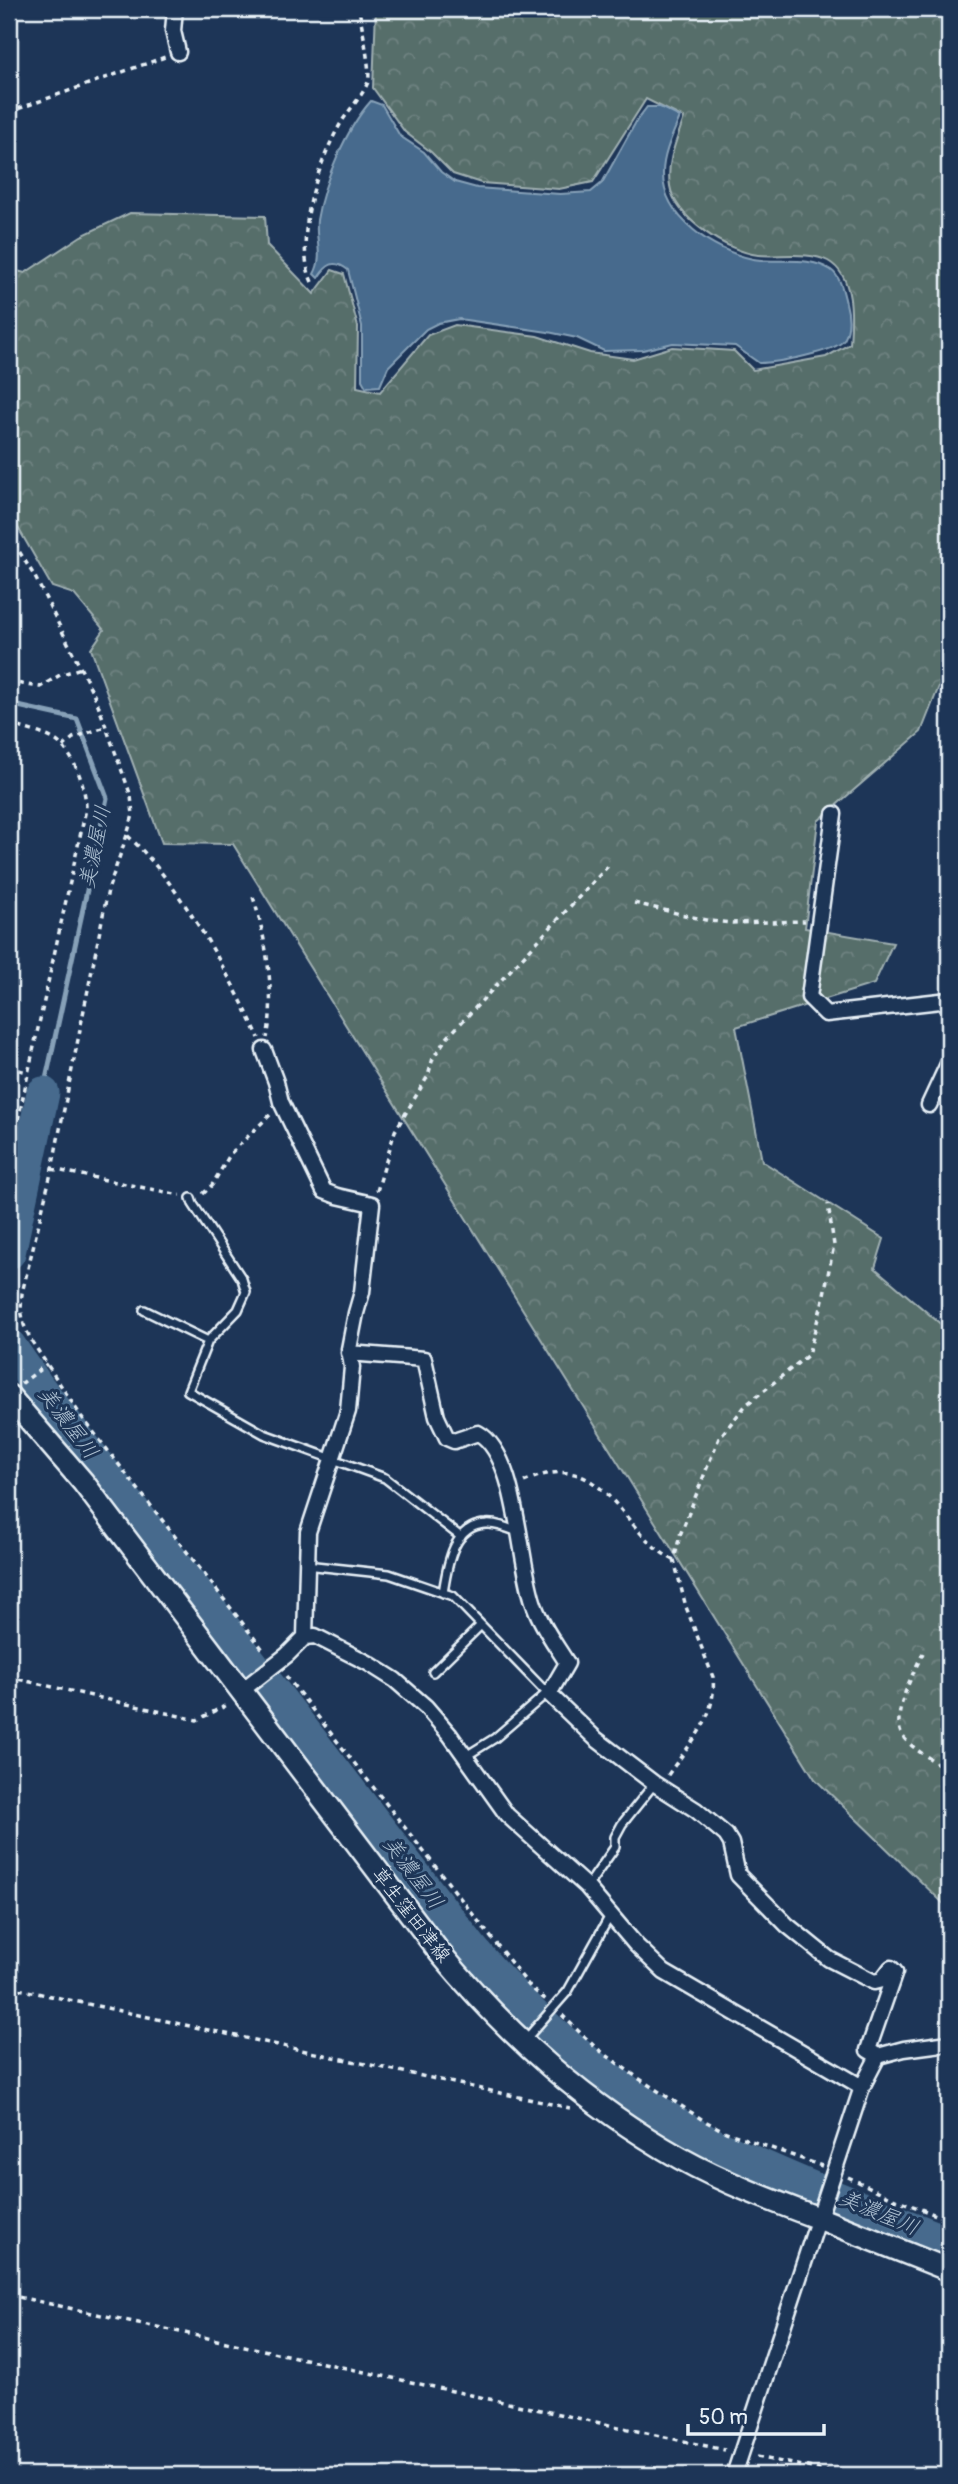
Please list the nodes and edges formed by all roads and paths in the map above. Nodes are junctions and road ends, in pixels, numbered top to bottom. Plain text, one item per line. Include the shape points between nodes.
1 (175, 9) edge
2 (359, 9) edge
3 (178, 52) joint
4 (9, 112) edge
5 (312, 282) dead end
6 (9, 536) edge
7 (81, 668) junction
8 (9, 682) edge
9 (9, 724) edge
10 (105, 727) junction
11 (63, 747) junction
12 (834, 814) dead end
13 (127, 835) junction
14 (609, 864) dead end
15 (253, 897) dead end
16 (634, 903) dead end
17 (819, 922) junction
18 (949, 1000) edge
19 (264, 1050) junction
20 (949, 1062) edge
21 (9, 1068) edge
22 (28, 1072) junction
23 (281, 1102) junction
24 (929, 1105) dead end
25 (9, 1161) edge
26 (52, 1169) junction
27 (191, 1198) junction
28 (372, 1204) junction
29 (828, 1204) dead end
30 (145, 1310) dead end
31 (208, 1341) junction
32 (349, 1353) junction
33 (46, 1365) junction
34 (13, 1392) edge
35 (333, 1458) junction
36 (511, 1489) junction
37 (518, 1531) junction
38 (461, 1537) junction
39 (674, 1560) junction
40 (306, 1565) junction
41 (443, 1593) junction
42 (481, 1625) junction
43 (305, 1637) junction
44 (923, 1653) dead end
45 (276, 1663) junction
46 (433, 1672) dead end
47 (9, 1677) edge
48 (242, 1692) junction
49 (547, 1693) junction
50 (466, 1756) junction
51 (949, 1771) edge
52 (659, 1786) junction
53 (587, 1887) junction
54 (614, 1918) junction
55 (9, 1987) edge
56 (553, 2010) junction
57 (526, 2039) junction
58 (949, 2043) edge
59 (878, 2056) junction
60 (862, 2087) junction
61 (596, 2102) junction
62 (834, 2174) junction
63 (821, 2214) junction
64 (949, 2220) edge
65 (949, 2270) edge
66 (9, 2295) edge
67 (741, 2454) junction
68 (734, 2475) edge
69 (848, 2475) edge

1 - 3 street via 173,31
2 - 5 path via 369,81 328,149 306,221 305,253
3 - 4 path
6 - 7 path
7 - 8 path via 40,687
7 - 10 path
9 - 11 path
10 - 11 path via 73,738
10 - 13 path via 131,796 133,815
11 - 22 path via 86,794 86,809
12 - 17 street
13 - 19 path via 150,856 190,914 242,1002
13 - 26 path via 108,890
14 - 28 path via 439,1049 395,1131
15 - 19 path via 270,977
16 - 17 path via 710,921
17 - 18 street via 809,997 826,1014
19 - 23 street
20 - 24 street
21 - 22 path
22 - 25 path
23 - 27 path via 231,1153 205,1193
23 - 28 street via 324,1191
26 - 27 path
26 - 33 path via 21,1309 30,1340
27 - 31 lane via 246,1292 238,1310
28 - 32 street via 362,1293
29 - 39 path via 834,1245 808,1355 746,1405 719,1438
30 - 31 lane
31 - 35 lane via 188,1391 264,1434
32 - 35 street via 348,1410
32 - 36 street via 424,1359 447,1438 454,1441 478,1433 488,1438
33 - 34 path
33 - 45 path via 255,1642
34 - 48 main road, 草生窪田津線
35 - 38 lane via 386,1478
35 - 40 street via 308,1532
36 - 37 street
36 - 39 path via 541,1474 565,1472 582,1477 611,1496 657,1552
37 - 38 lane via 483,1524
37 - 49 street via 535,1607 567,1663
38 - 41 lane via 451,1551
39 - 52 path via 714,1689 697,1738
40 - 41 lane via 388,1574
40 - 43 street
41 - 42 lane via 453,1596
42 - 46 lane
42 - 49 lane
43 - 45 street
43 - 50 street via 315,1636 395,1680 426,1707
44 - 51 path via 904,1697 898,1728
45 - 48 street
45 - 56 path via 530,1987
47 - 48 path via 197,1720
48 - 57 main road, 草生窪田津線 via 467,1986
49 - 50 lane via 495,1738
49 - 52 street via 596,1739
50 - 53 street via 507,1815
52 - 53 lane via 622,1824 614,1837 615,1847
52 - 59 street via 726,1836 738,1875 829,1959 874,1982 882,1980 891,1968 895,1972 868,2050
53 - 54 street
54 - 56 lane via 607,1921
54 - 60 street via 672,1979
55 - 61 path via 568,2108
56 - 57 lane
56 - 62 path via 595,2047 704,2120
57 - 61 main road, 草生窪田津線 via 560,2077
58 - 59 street
59 - 60 street
60 - 62 street
61 - 63 main road, 草生窪田津線 via 681,2158 772,2201
62 - 63 street
62 - 64 path
63 - 65 main road, 草生窪田津線
63 - 67 street
66 - 67 path
67 - 68 street
67 - 69 path

